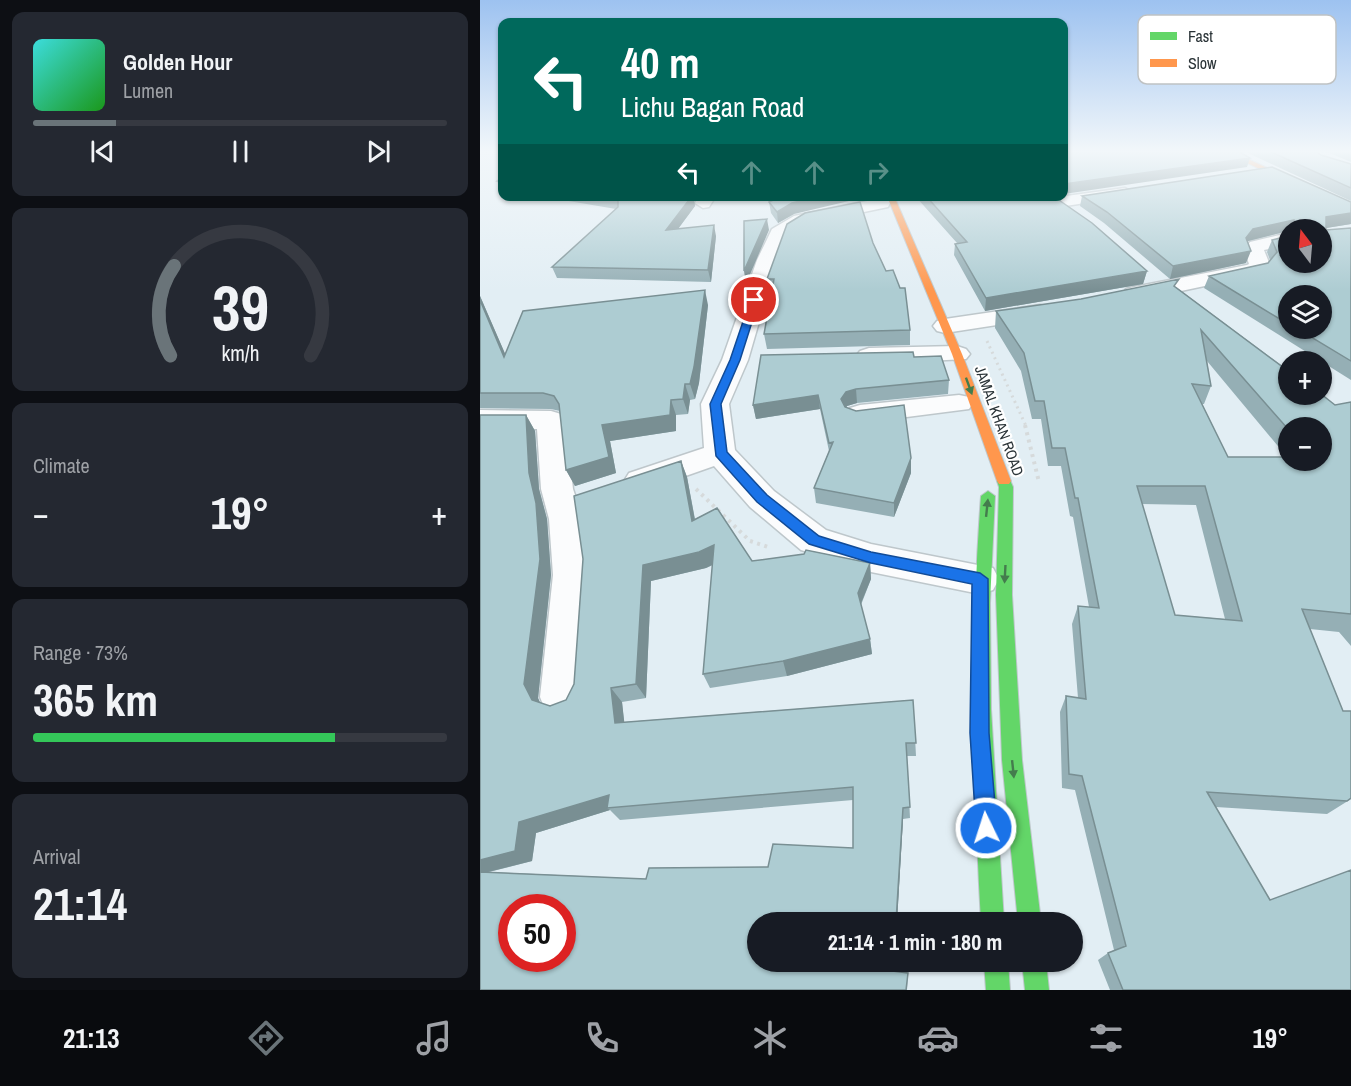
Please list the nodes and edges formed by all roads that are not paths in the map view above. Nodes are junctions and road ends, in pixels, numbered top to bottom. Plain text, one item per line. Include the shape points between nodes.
1 (1087, 198) edge
2 (1327, 198) edge
3 (875, 201) edge
4 (884, 201) edge
5 (884, 201) edge
6 (1066, 201) edge
7 (1068, 201) edge
8 (1351, 210) edge
9 (1078, 216) edge
10 (1278, 241) edge
11 (1147, 273) edge
12 (1164, 288) junction
13 (1110, 299) edge
14 (1066, 308) edge
15 (945, 326) junction
16 (951, 353) junction
17 (848, 357) edge
18 (959, 403) junction
19 (858, 414) edge
20 (480, 419) edge
21 (720, 453) junction
22 (980, 456) dead end
23 (986, 486) dead end
24 (589, 496) junction
25 (980, 579) junction
26 (562, 697) dead end
27 (992, 912) edge
28 (1029, 912) edge
29 (997, 972) edge
30 (1035, 972) edge
31 (998, 990) edge
32 (1037, 990) edge

1 - 7 street
2 - 8 main road
3 - 21 street via 800,220 779,233 767,260 747,359 715,404
4 - 15 main road, JAMAL KHAN ROAD
5 - 16 main road
6 - 9 street via 1059,202
10 - 12 street via 1254,249 1260,265 1254,270
11 - 12 street
12 - 13 street
14 - 15 street
15 - 16 main road, JAMAL KHAN ROAD
16 - 17 street
16 - 18 main road
16 -> 28 main road, JAMAL KHAN ROAD via 1006,487 1004,595 1012,760
18 - 19 street
18 - 22 main road
20 - 24 street via 551,420 556,489
21 - 24 street
21 - 25 street via 762,499 814,540 871,558
25 -> 23 main road
24 - 26 street via 566,519 572,575
25 - 27 main road via 980,733
29 - 31 main road
30 - 32 main road

